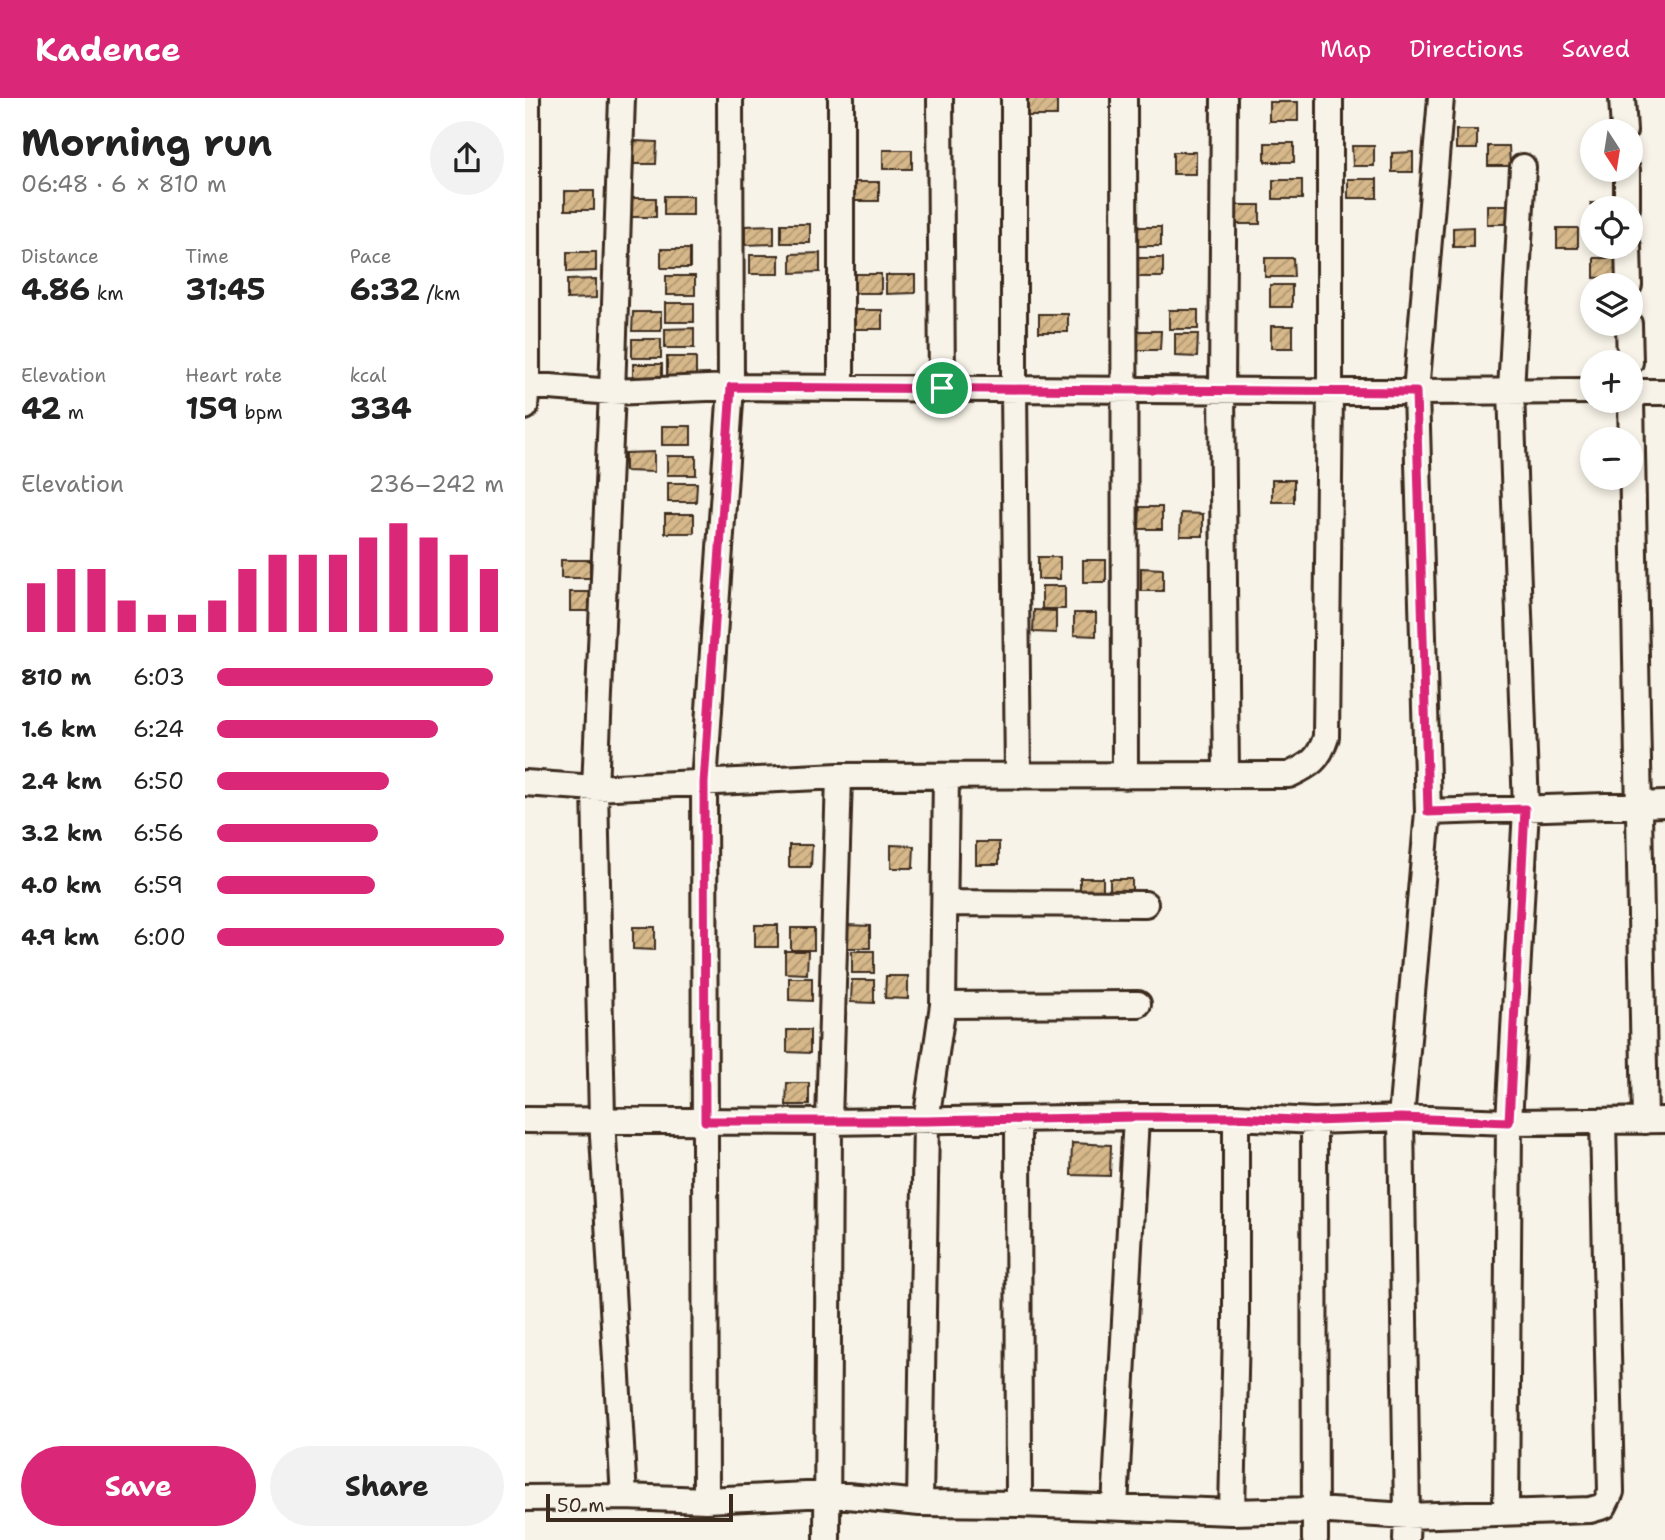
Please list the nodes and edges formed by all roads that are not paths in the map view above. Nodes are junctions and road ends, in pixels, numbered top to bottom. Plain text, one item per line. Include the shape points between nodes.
1 (527, 98) edge
2 (622, 98) edge
3 (730, 98) edge
4 (841, 98) edge
5 (940, 98) edge
6 (1014, 98) edge
7 (1124, 98) edge
8 (1224, 98) edge
9 (1329, 98) edge
10 (1441, 98) edge
11 (1622, 98) edge
12 (1623, 119) edge
13 (1523, 167) dead end
14 (731, 387) junction
15 (841, 387) junction
16 (942, 388) junction
17 (1014, 389) junction
18 (1125, 390) junction
19 (1223, 390) junction
20 (1330, 391) junction
21 (1511, 391) junction
22 (1580, 391) edge
23 (612, 392) junction
24 (1416, 392) junction
25 (1643, 392) edge
26 (1665, 392) edge
27 (526, 393) edge
28 (1631, 413) edge
29 (1226, 775) junction
30 (839, 776) junction
31 (946, 776) junction
32 (1018, 776) junction
33 (1125, 776) junction
34 (525, 783) edge
35 (704, 783) junction
36 (595, 788) junction
37 (1665, 804) edge
38 (1640, 805) junction
39 (1525, 809) junction
40 (1428, 812) junction
41 (945, 904) junction
42 (1145, 904) dead end
43 (1138, 1004) dead end
44 (943, 1005) junction
45 (1136, 1117) junction
46 (1236, 1117) junction
47 (1401, 1118) junction
48 (602, 1119) junction
49 (525, 1120) edge
50 (1018, 1120) junction
51 (705, 1121) junction
52 (926, 1121) junction
53 (1314, 1121) junction
54 (1655, 1121) edge
55 (829, 1122) junction
56 (1509, 1122) junction
57 (1603, 1122) junction
58 (827, 1494) junction
59 (624, 1497) junction
60 (525, 1499) edge
61 (706, 1500) junction
62 (920, 1503) junction
63 (1019, 1504) junction
64 (1115, 1507) junction
65 (1315, 1510) junction
66 (1232, 1512) junction
67 (1506, 1512) junction
68 (1407, 1528) edge
69 (827, 1540) edge
70 (1315, 1540) edge

1 - 27 street
2 - 23 street
3 - 14 street
4 - 15 street
5 - 16 street
6 - 17 street
7 - 18 street
8 - 19 street
9 - 20 street
10 - 24 street
11 - 12 street
13 - 21 street
14 - 15 street
14 - 23 street
14 - 35 street
15 - 16 street
16 - 17 street
17 - 18 street
17 - 32 street
18 - 19 street
18 - 33 street
19 - 20 street
19 - 29 street
20 - 24 street
20 - 29 street via 1326,737 1310,765 1289,775
21 - 22 street
21 - 24 street
21 - 39 street
23 - 27 street
23 - 36 street
24 - 40 street
25 - 26 street
28 - 38 street
29 - 33 street
30 - 31 street
30 - 35 street
30 - 55 street
31 - 32 street
31 - 41 street
32 - 33 street
34 - 36 street
35 - 36 street
35 - 51 street
36 - 48 street
37 - 38 street
38 - 39 street
38 - 54 street
39 - 40 street
39 - 56 street
40 - 47 street
41 - 42 street
41 - 44 street
43 - 44 street
44 - 52 street
45 - 46 street
45 - 50 street
45 - 64 street
46 - 53 street
46 - 66 street
47 - 53 street
47 - 56 street
47 - 68 street
48 - 49 street
48 - 51 street
48 - 59 street
50 - 52 street
50 - 63 street
51 - 55 street
51 - 61 street
52 - 55 street
52 - 62 street
53 - 65 street
54 - 57 street
55 - 58 street
56 - 57 street
56 - 67 street
57 - 67 street via 1611,1492 1604,1506 1590,1510
58 - 61 street
58 - 62 street
58 - 69 street
59 - 60 street
59 - 61 street
62 - 63 street
63 - 64 street
64 - 66 street
65 - 66 street
65 - 68 street
65 - 70 street
67 - 68 street

